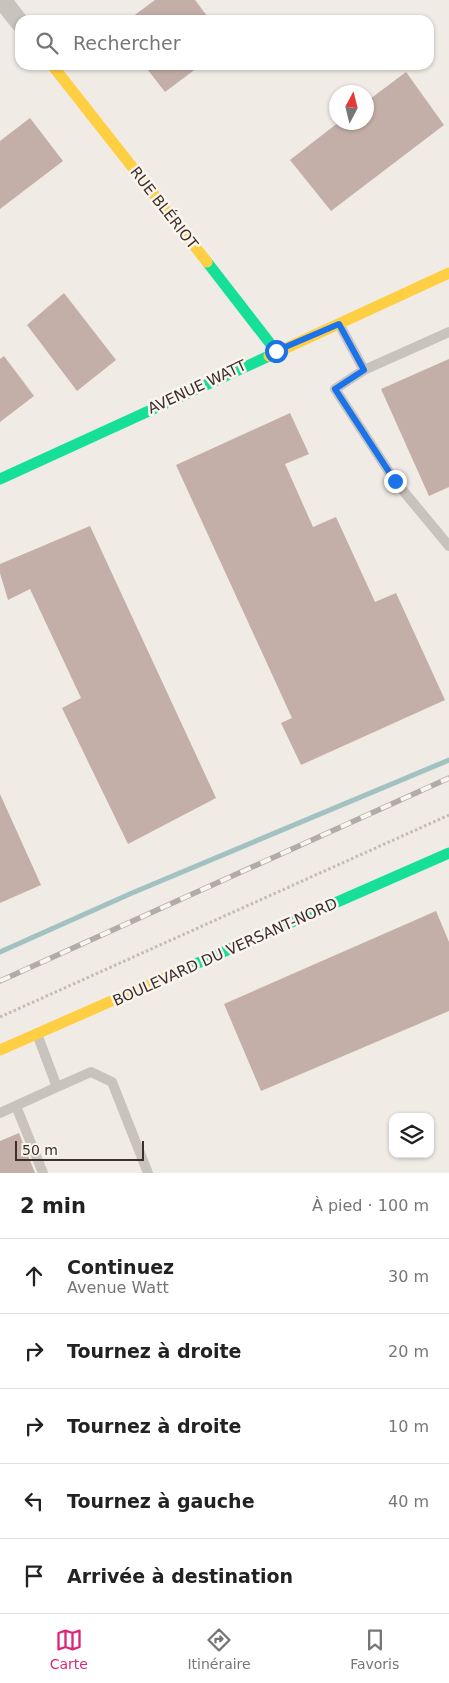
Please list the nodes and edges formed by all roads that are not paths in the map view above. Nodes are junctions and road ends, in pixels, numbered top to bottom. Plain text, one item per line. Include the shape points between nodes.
1 (2, 0) edge
2 (15, 17) edge
3 (56, 70) edge
4 (449, 273) edge
5 (339, 324) junction
6 (449, 332) edge
7 (276, 351) junction
8 (364, 370) junction
9 (0, 479) edge
10 (449, 546) edge
11 (449, 853) edge
12 (37, 1034) junction
13 (0, 1050) edge
14 (57, 1087) junction
15 (16, 1106) junction
16 (0, 1114) edge
17 (43, 1173) edge
18 (148, 1173) edge

1 - 2 street
3 - 7 street, RUE BLÉRIOT
4 - 5 street, AVENUE WATT
5 - 7 street, AVENUE WATT
5 - 8 lane
6 - 8 lane
7 - 9 street, AVENUE WATT
8 - 10 lane via 335,389 395,481
11 - 12 street, BOULEVARD DU VERSANT-NORD
12 - 13 street, BOULEVARD DU VERSANT-NORD
12 - 14 lane
14 - 15 lane
14 - 18 lane via 91,1072 112,1082
15 - 16 lane
15 - 17 lane

